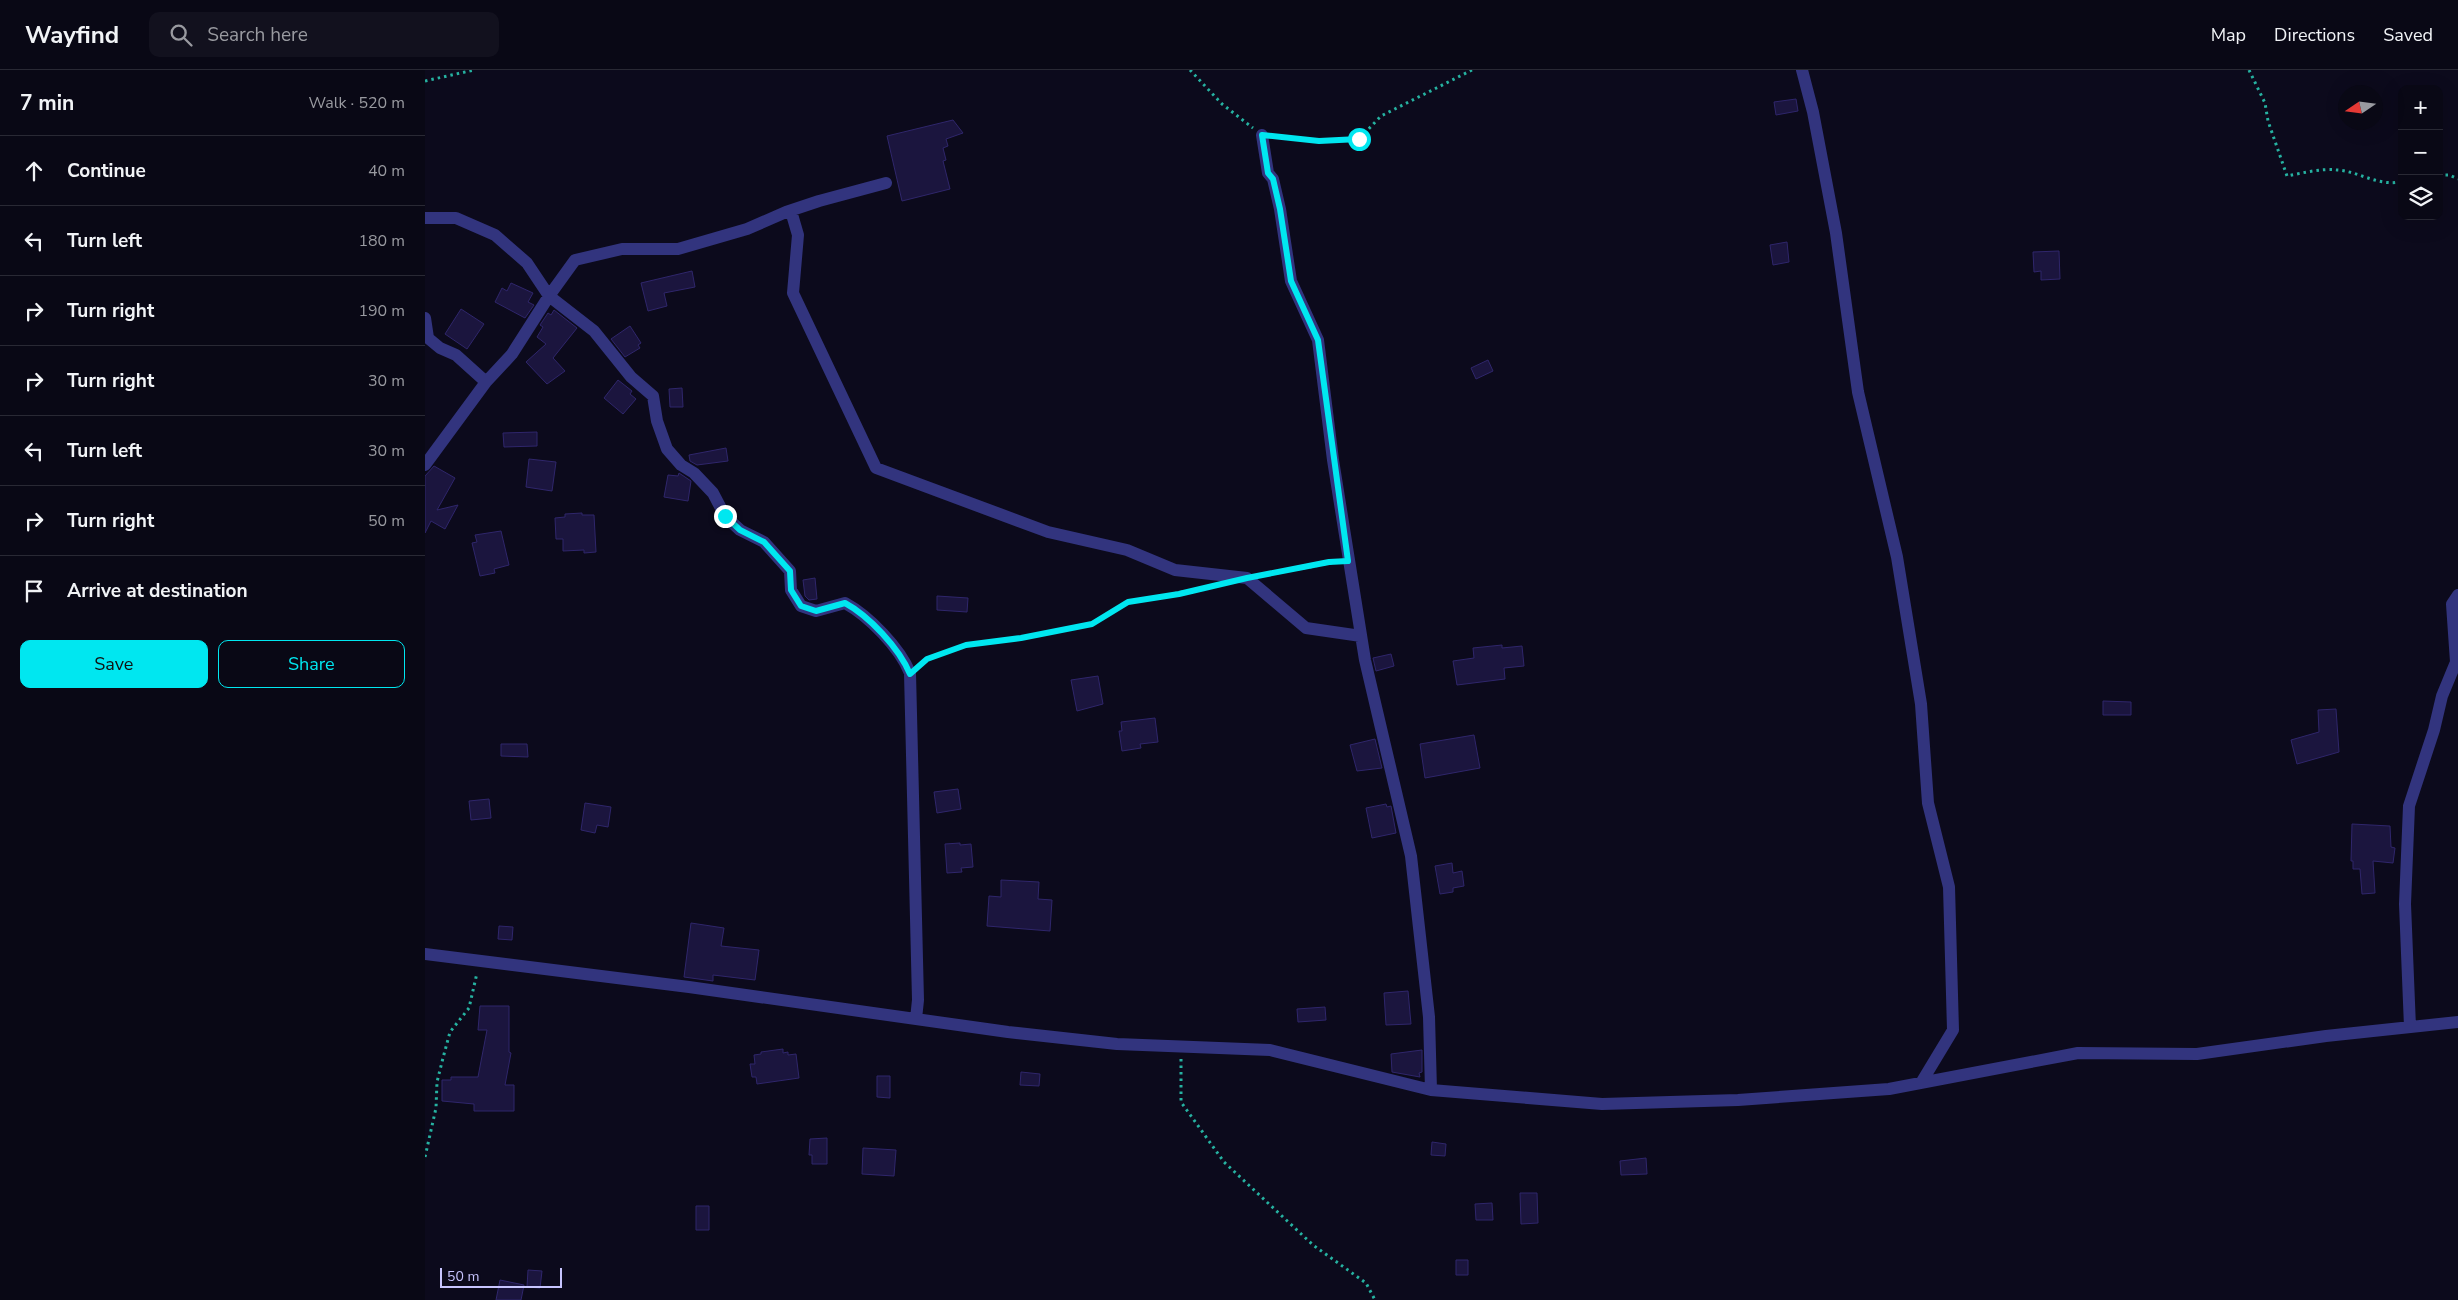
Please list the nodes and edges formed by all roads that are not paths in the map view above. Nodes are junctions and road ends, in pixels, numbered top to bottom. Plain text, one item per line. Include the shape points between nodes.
1 (1802, 70) edge
2 (1262, 135) road end
3 (887, 183) dead end
4 (791, 211) junction
5 (425, 218) edge
6 (549, 296) junction
7 (425, 318) edge
8 (486, 382) junction
9 (425, 465) edge
10 (2458, 595) edge
11 (1361, 636) junction
12 (425, 954) edge
13 (916, 1019) junction
14 (2458, 1022) edge
15 (2410, 1027) junction
16 (1921, 1083) junction
17 (1431, 1090) junction

1 - 16 street via 1836,233 1858,392 1897,557 1921,704 1927,803 1949,887 1953,1030
2 - 11 street via 1268,173 1273,179 1280,209 1291,281 1318,340
3 - 4 street
4 - 6 street via 747,229 678,249 622,249 575,260
4 - 11 street via 798,235 793,293 876,468 1048,532 1127,550 1175,570 1247,578 1306,628
5 - 6 street via 456,218 495,235 527,262
6 - 8 street via 512,354
6 - 13 street via 594,331 631,377 653,396 657,421 667,449 713,493 725,516 740,530 764,542 790,571 791,590 801,606 816,611 845,603 861,612 904,660 910,674
7 - 8 street via 428,338 440,348 456,354
8 - 9 street
10 - 15 street via 2451,604 2456,662 2442,696 2409,806 2405,904
11 - 17 street via 1411,856 1429,1017
12 - 13 street
13 - 17 street via 1107,1042 1270,1050
14 - 15 street
15 - 16 street via 2197,1054 2078,1053
16 - 17 street via 1889,1089 1747,1100 1602,1104

